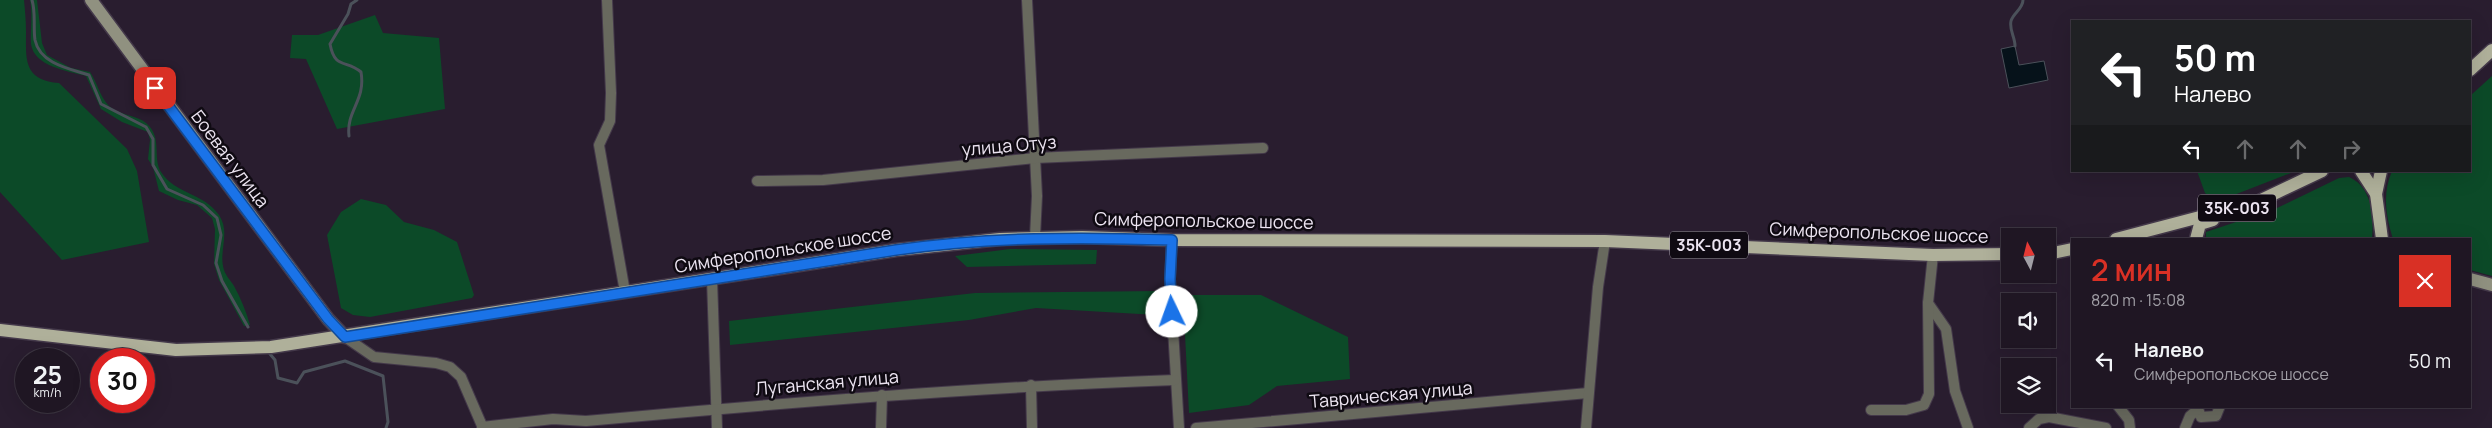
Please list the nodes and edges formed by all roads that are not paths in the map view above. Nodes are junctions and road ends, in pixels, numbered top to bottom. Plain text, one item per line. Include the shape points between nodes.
1 (91, 0) edge
2 (1027, 0) edge
3 (608, 2) edge
4 (2492, 50) edge
5 (2471, 69) edge
6 (1263, 148) dead end
7 (1035, 158) junction
8 (2320, 172) edge
9 (2326, 172) edge
10 (2362, 172) edge
11 (2381, 172) edge
12 (2308, 179) junction
13 (758, 181) dead end
14 (2376, 194) junction
15 (2217, 214) junction
16 (1035, 237) junction
17 (2120, 238) edge
18 (2196, 238) edge
19 (2382, 238) edge
20 (1172, 240) junction
21 (1604, 241) junction
22 (2071, 248) edge
23 (2056, 252) edge
24 (2001, 254) edge
25 (2056, 254) edge
26 (1934, 255) junction
27 (2071, 255) edge
28 (712, 279) junction
29 (2471, 280) edge
30 (2492, 285) edge
31 (625, 292) junction
32 (1928, 302) junction
33 (0, 330) edge
34 (345, 337) junction
35 (1175, 380) junction
36 (1031, 385) junction
37 (1588, 393) junction
38 (882, 395) junction
39 (2120, 408) edge
40 (2197, 408) edge
41 (2219, 408) edge
42 (716, 409) junction
43 (1872, 410) dead end
44 (482, 428) edge
45 (717, 428) edge
46 (881, 428) edge
47 (1032, 428) edge
48 (1179, 428) edge
49 (1196, 428) edge
50 (1586, 428) edge
51 (1968, 428) edge
52 (2029, 428) edge
53 (2106, 428) edge
54 (2130, 428) edge
55 (2185, 428) edge

1 - 34 street, Боевая улица via 328,319
2 - 7 street
3 - 31 street via 610,120 599,145
4 - 5 main road
6 - 7 street, улица Отуз
7 - 13 street, улица Отуз via 823,180
7 - 16 street
8 - 12 main road, 35К-003
9 - 12 main road
10 - 14 main road
11 - 14 main road
12 - 15 main road, 35К-003 via 2257,202
14 - 19 main road
15 - 17 main road, 35К-003
15 - 18 main road via 2216,218 2200,224
16 - 20 main road, Симферопольское шоссе / 35К-003
16 - 28 main road, Симферопольское шоссе / 35К-003 via 948,243
20 - 21 main road, Симферопольское шоссе / 35К-003
20 - 35 street via 1170,279
21 - 26 main road, Симферопольское шоссе / 35К-003
21 - 37 street
22 - 23 main road
24 - 26 main road, Симферопольское шоссе / 35К-003
25 - 27 street
26 - 32 street
28 - 31 main road, Симферопольское шоссе / 35К-003
28 - 42 street
29 - 30 street
31 - 34 main road, Симферопольское шоссе / 35К-003
32 - 43 street via 1929,394 1924,405 1906,410
32 - 51 street via 1946,329 1955,390
33 - 34 main road, 35К-003 via 176,350 271,347
34 - 44 street via 374,357 450,367 461,377
35 - 36 street, Луганская улица
35 - 48 street
36 - 38 street, Луганская улица
36 - 47 street
37 - 49 street, Таврическая улица
37 - 50 street
38 - 42 street, Луганская улица
38 - 46 street
39 - 54 street via 2129,420
40 - 41 street via 2201,417 2210,418 2216,416
40 - 55 street
42 - 44 street, Луганская улица via 586,421 553,418
42 - 45 street
52 - 53 street via 2039,419 2049,417

